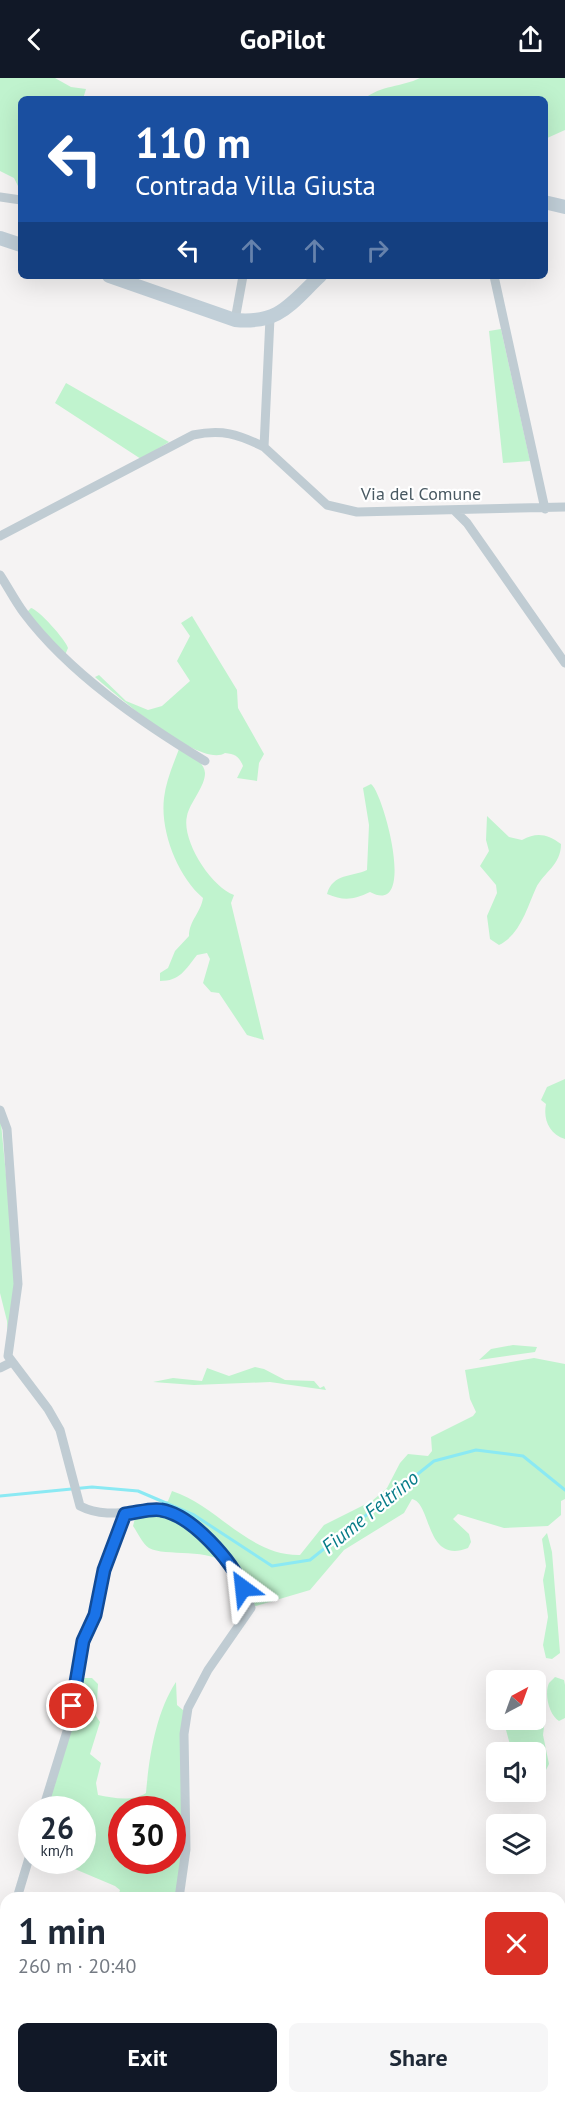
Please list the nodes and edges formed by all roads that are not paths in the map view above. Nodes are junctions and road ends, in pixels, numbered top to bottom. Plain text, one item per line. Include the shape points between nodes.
1 (0, 197) edge
2 (18, 200) edge
3 (548, 203) edge
4 (565, 207) edge
5 (0, 238) edge
6 (18, 244) edge
7 (118, 279) edge
8 (242, 279) edge
9 (317, 279) edge
10 (495, 279) edge
11 (270, 318) junction
12 (235, 320) junction
13 (264, 447) junction
14 (565, 507) edge
15 (545, 509) junction
16 (455, 511) junction
17 (0, 536) edge
18 (0, 574) edge
19 (565, 663) edge
20 (205, 761) dead end
21 (0, 1110) edge
22 (12, 1362) junction
23 (0, 1368) edge
24 (125, 1514) junction
25 (47, 1796) edge
26 (24, 1874) edge
27 (19, 1892) edge
28 (180, 1892) edge

1 - 2 street
3 - 4 street
5 - 6 street
7 - 12 street
8 - 12 street
9 - 11 street
10 - 15 street
11 - 12 street via 256,322
11 - 13 street
13 - 16 street, Via del Comune via 327,505 357,512
13 - 17 street, Via del Comune via 228,433 193,435
14 - 15 street, Via del Comune
15 - 16 street, Via del Comune
16 - 19 street
18 - 20 street via 24,614 61,654 151,729
21 - 22 street via 7,1129 18,1284 8,1356
22 - 23 street
22 - 24 street via 60,1430 80,1506 89,1511
24 - 25 street via 104,1570 95,1615 83,1641 68,1728
24 - 28 street via 161,1509 184,1519 235,1570 251,1608 208,1670 188,1708 184,1734 186,1850
26 - 27 street

